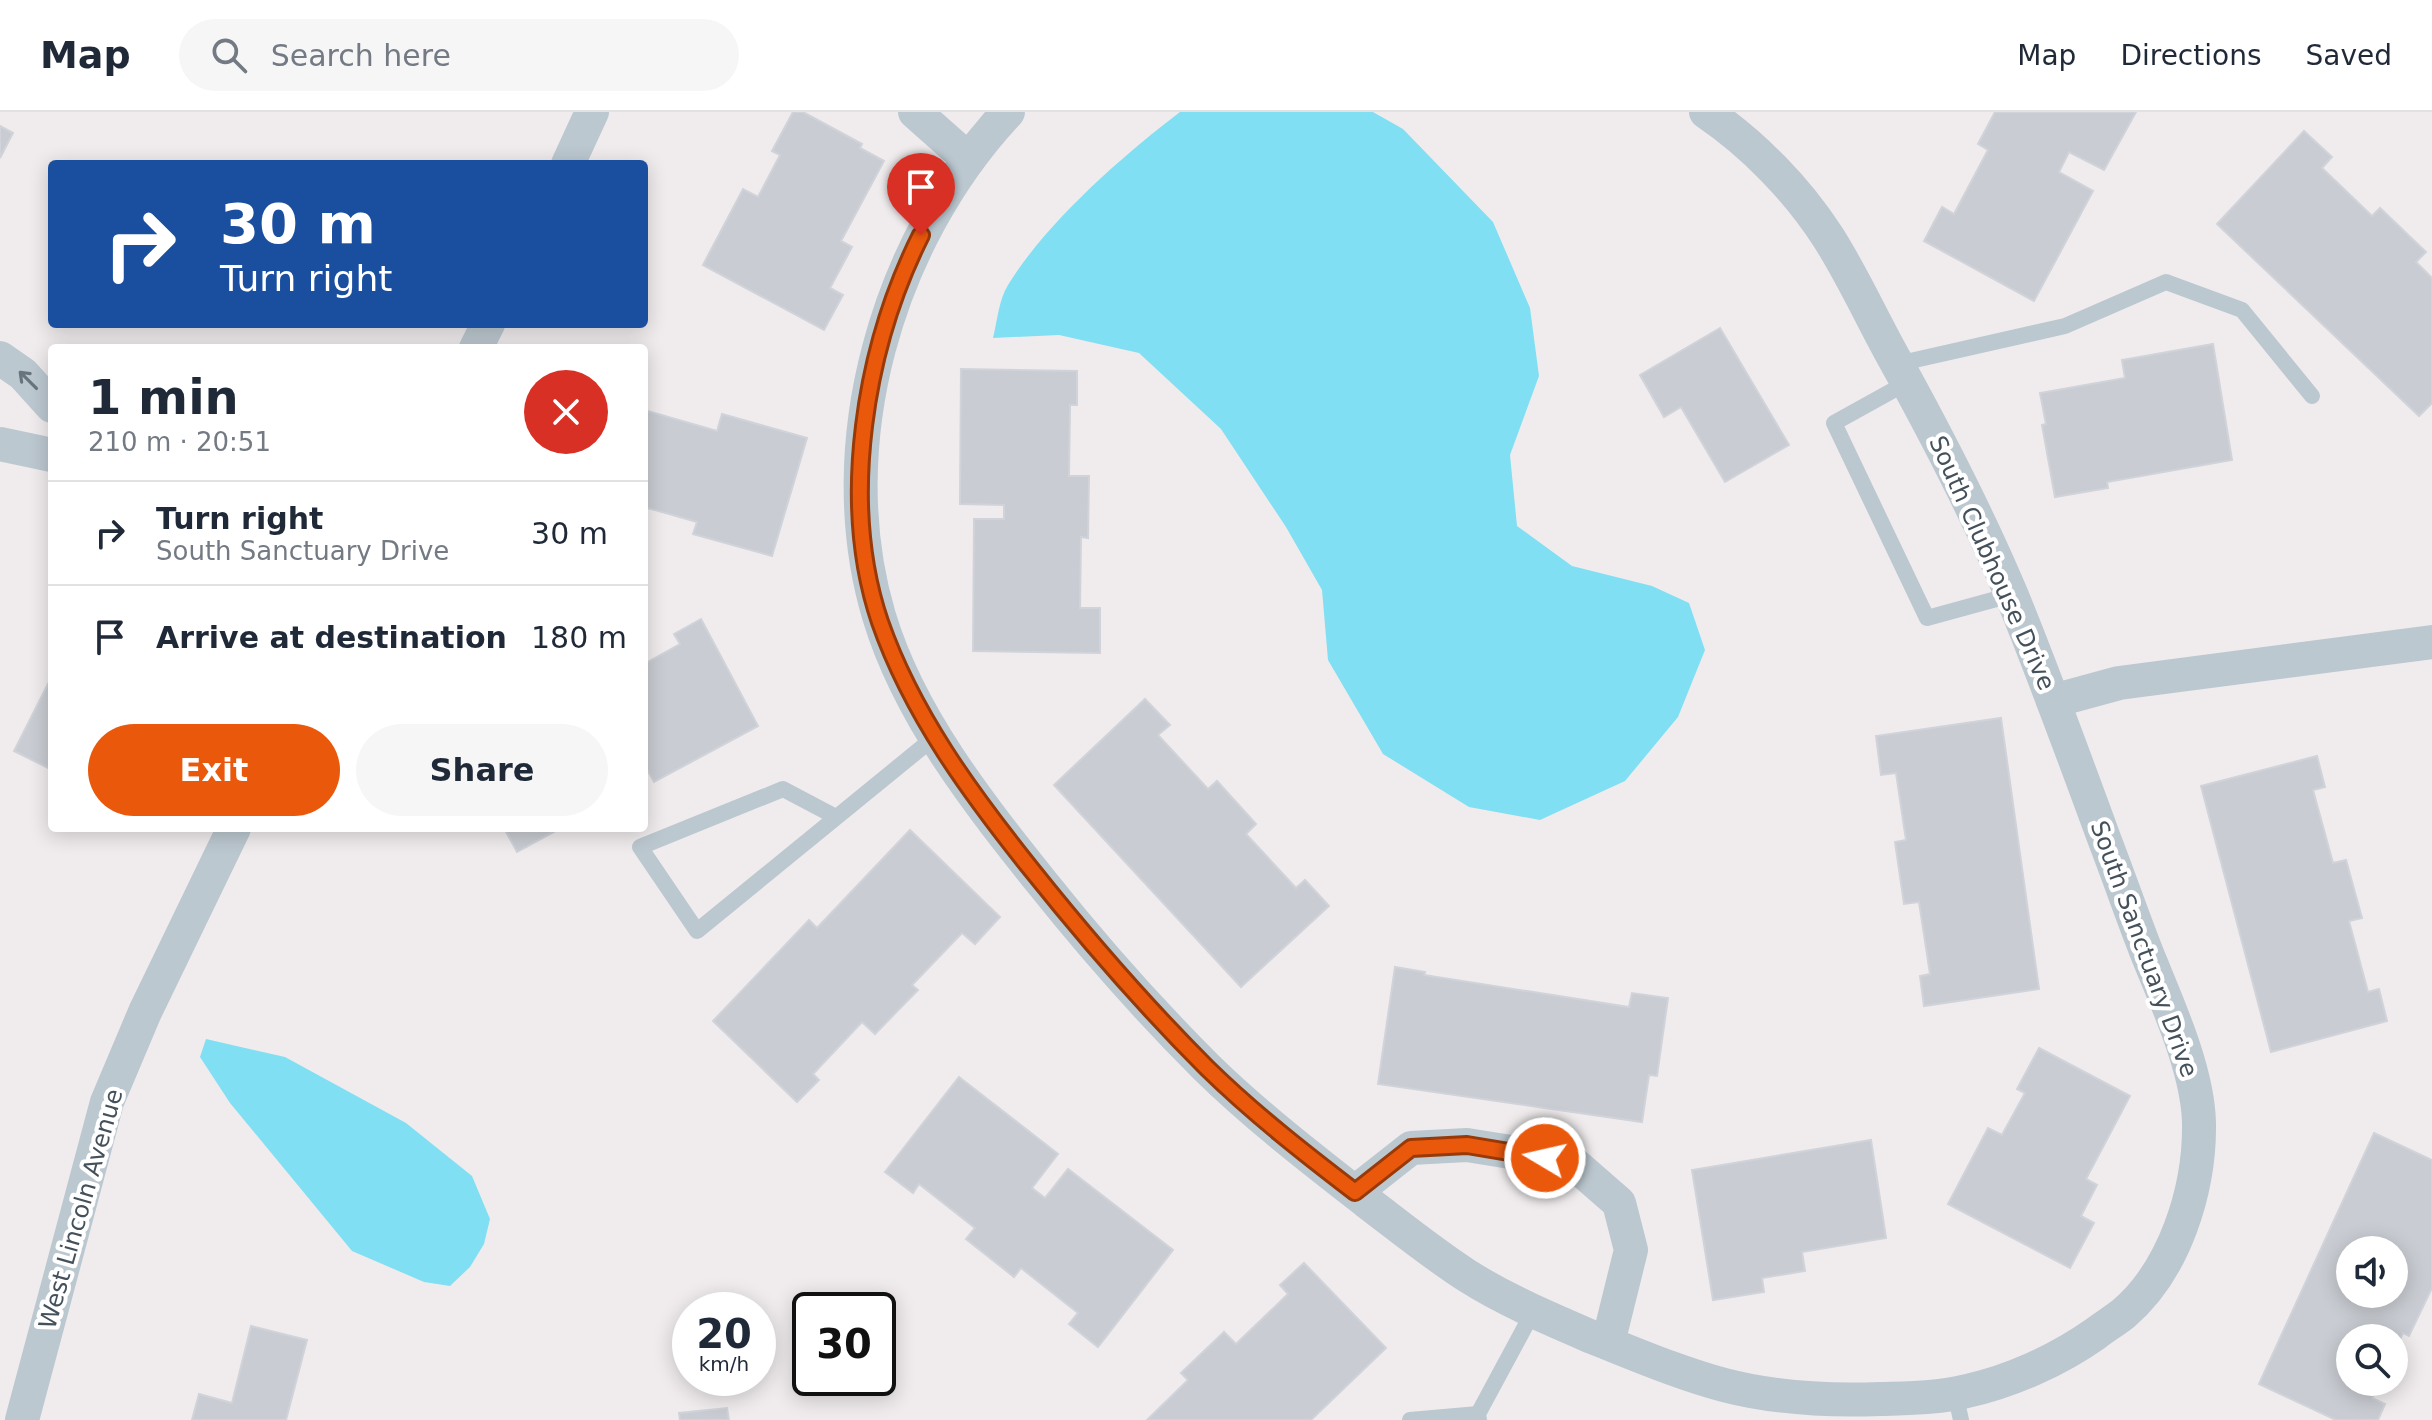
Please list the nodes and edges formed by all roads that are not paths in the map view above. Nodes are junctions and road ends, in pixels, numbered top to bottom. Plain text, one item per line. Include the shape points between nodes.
1 (592, 112) edge
2 (915, 112) edge
3 (1008, 112) edge
4 (1706, 112) edge
5 (1751, 129) edge
6 (968, 159) junction
7 (570, 160) edge
8 (0, 358) edge
9 (1903, 373) junction
10 (2312, 396) dead end
11 (48, 402) edge
12 (0, 444) edge
13 (48, 454) edge
14 (2011, 595) junction
15 (2432, 642) edge
16 (2053, 701) junction
17 (936, 736) junction
18 (836, 817) junction
19 (232, 832) edge
20 (1355, 1192) junction
21 (1534, 1310) junction
22 (1608, 1343) junction
23 (1958, 1406) edge
24 (1479, 1417) edge
25 (22, 1420) edge
26 (1410, 1420) edge

1 - 7 street
2 - 6 street
3 - 6 street
4 - 5 street, South Clubhouse Drive
5 - 9 street, South Clubhouse Drive via 1827,235
6 - 17 street, South Sanctuary Drive via 929,220 901,283 873,369 860,456 861,525 880,622
11 -> 8 street
9 - 10 lane via 2065,326 2166,282 2242,310
9 - 14 street, South Clubhouse Drive
9 - 14 lane via 1834,423 1927,618
12 - 13 street
14 - 16 street, South Clubhouse Drive
15 - 16 street, South Clubhouse Drive via 2119,683
16 - 23 street, South Sanctuary Drive via 2176,1023 2197,1103 2193,1181 2160,1269 2129,1310 2072,1350 1967,1392
17 - 18 lane
17 - 20 street, South Sanctuary Drive via 984,811 1092,946 1209,1069
18 - 18 lane via 697,931 640,847 783,789
19 - 25 street, West Lincoln Avenue via 107,1102
20 - 21 street, South Sanctuary Drive via 1473,1279
20 - 22 street via 1411,1148 1467,1145 1572,1162 1619,1203 1631,1250
21 - 22 street, South Sanctuary Drive
21 - 24 lane
22 - 23 street, South Sanctuary Drive via 1727,1386 1804,1398
24 - 26 lane

